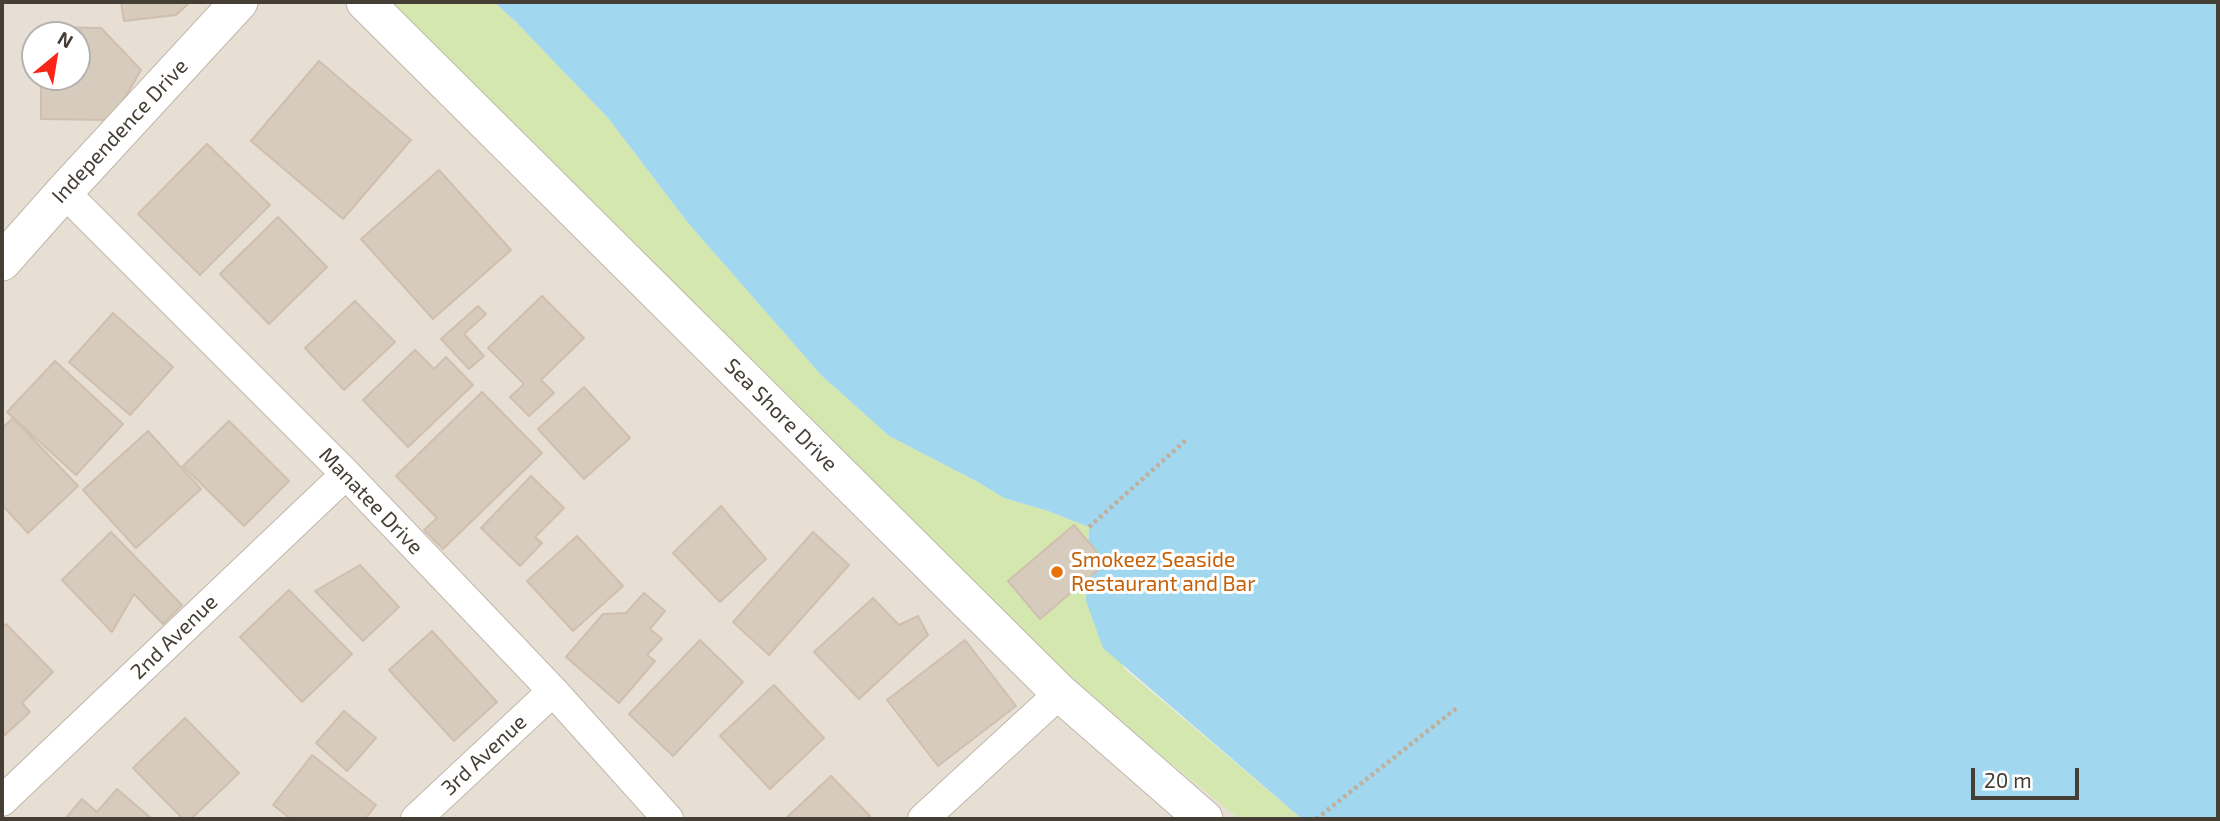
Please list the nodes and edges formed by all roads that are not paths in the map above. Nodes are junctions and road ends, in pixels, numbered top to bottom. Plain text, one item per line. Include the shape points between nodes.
1 (239, 2) edge
2 (365, 2) edge
3 (64, 192) junction
4 (2, 262) edge
5 (346, 474) junction
6 (553, 691) junction
7 (1060, 693) junction
8 (2, 801) edge
9 (416, 819) edge
10 (668, 819) edge
11 (923, 819) edge
12 (1205, 819) edge

1 - 3 street, Independence Drive
2 - 7 street, Sea Shore Drive
3 - 4 street, Independence Drive
3 - 5 street, Manatee Drive
5 - 6 street, Manatee Drive
5 - 8 street, 2nd Avenue
6 - 9 street, 3rd Avenue
6 - 10 street, Manatee Drive
7 - 11 street
7 - 12 street, Sea Shore Drive

